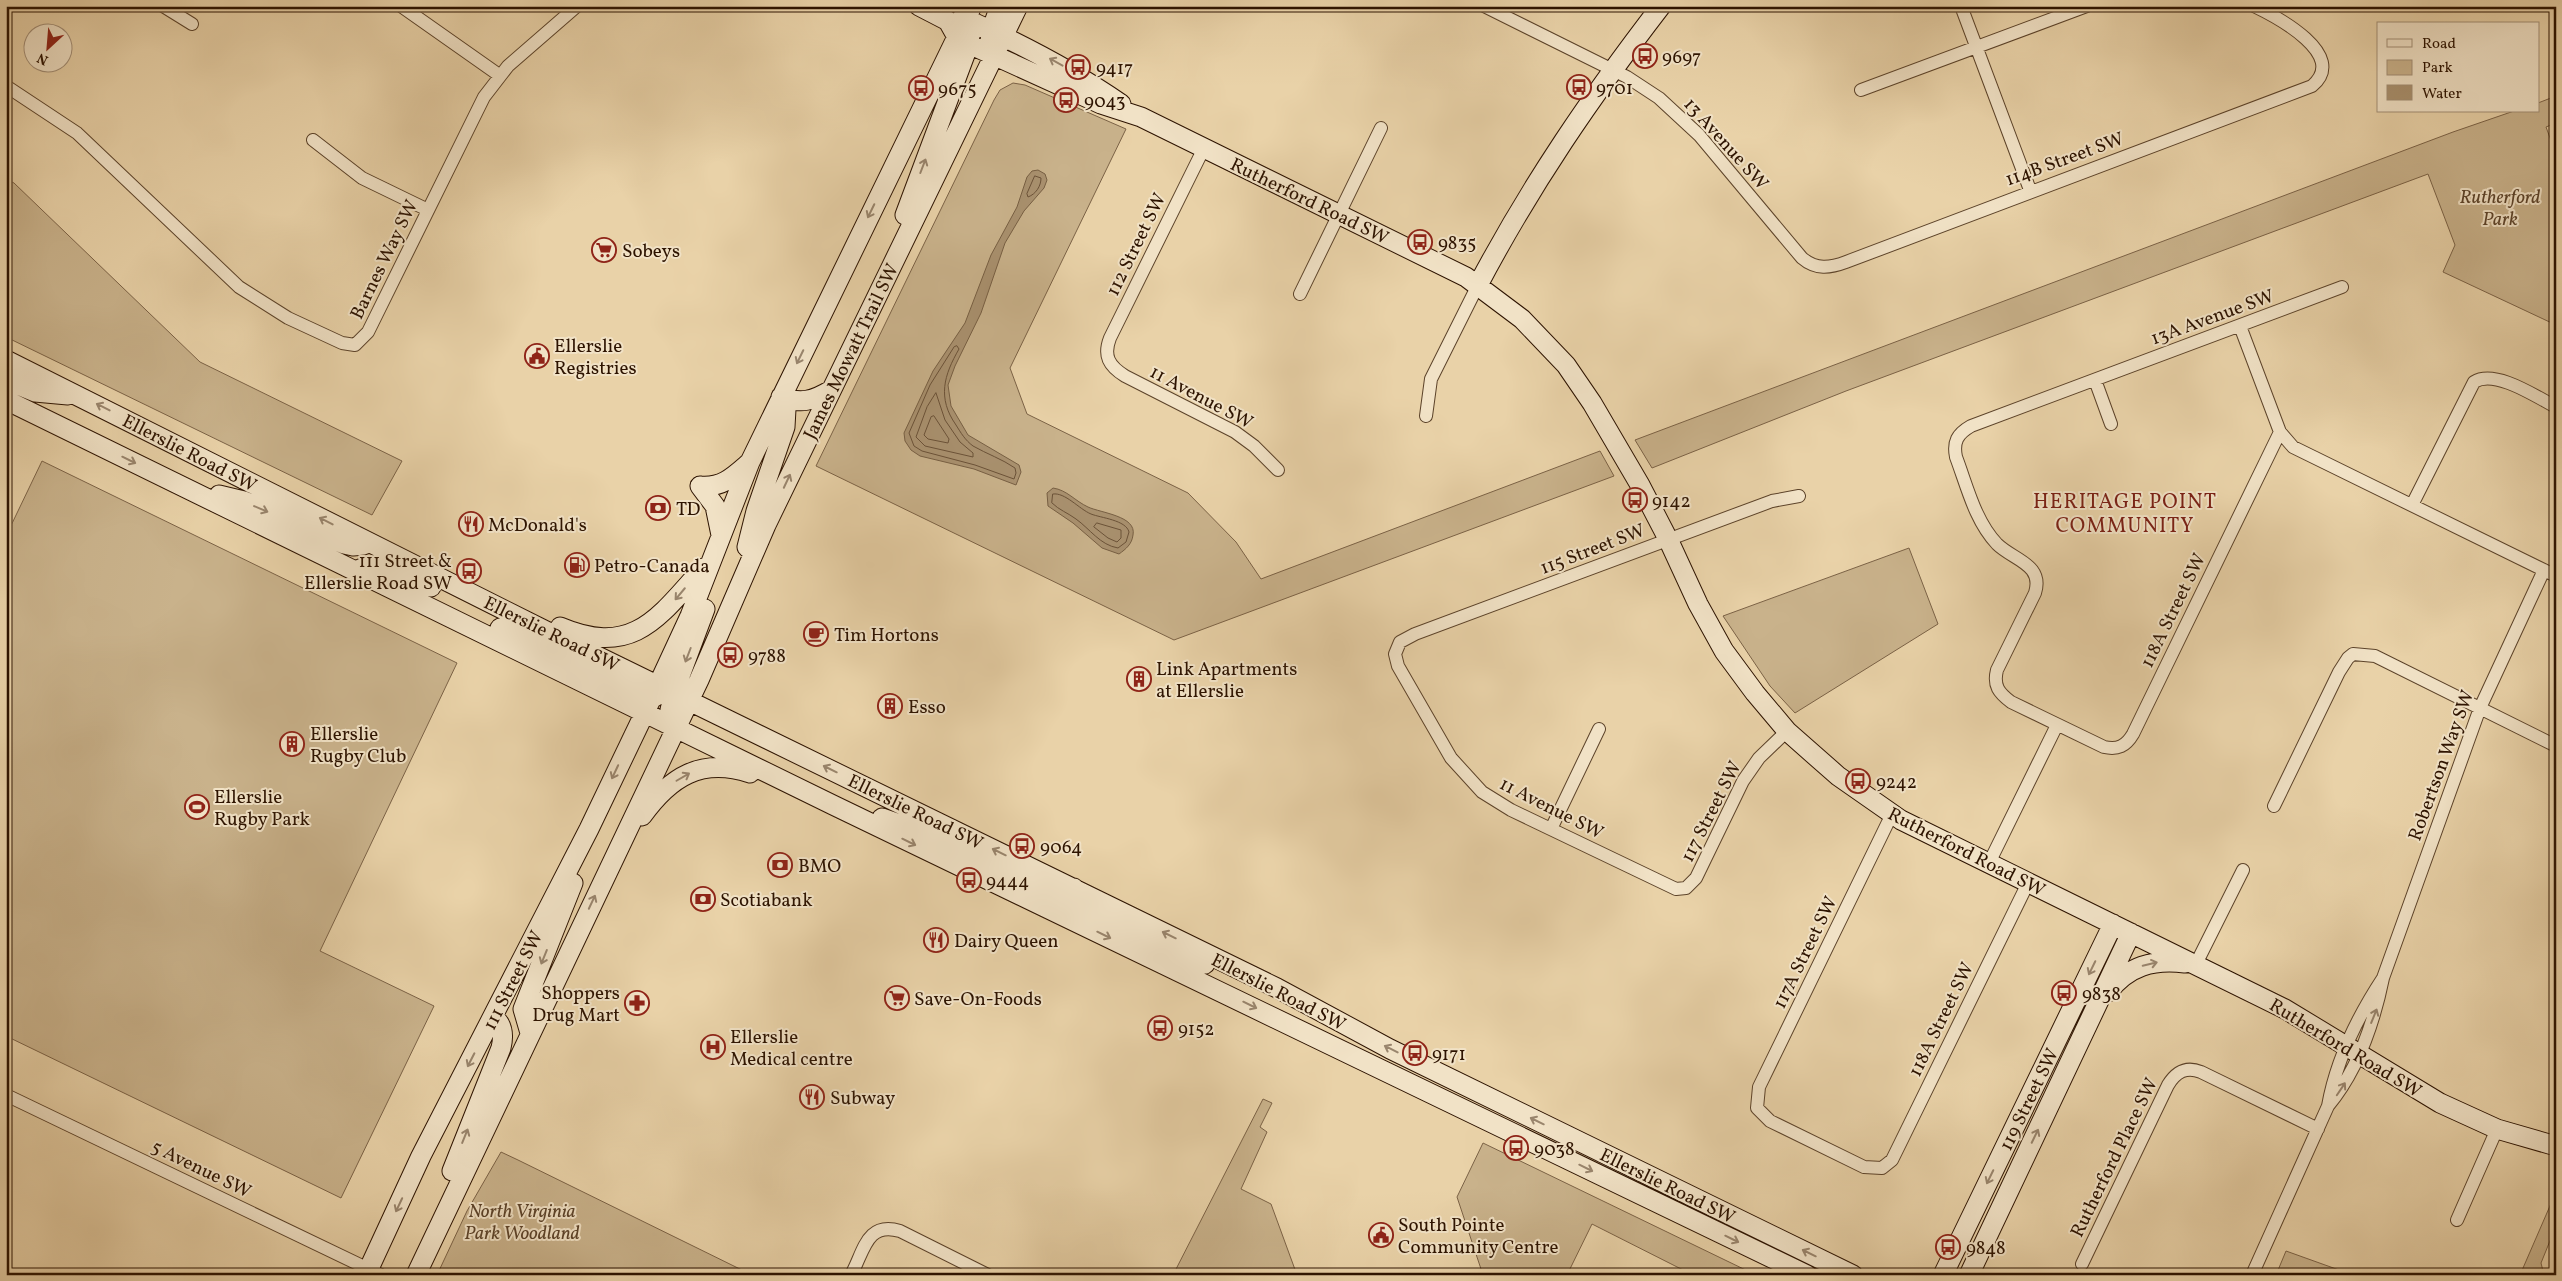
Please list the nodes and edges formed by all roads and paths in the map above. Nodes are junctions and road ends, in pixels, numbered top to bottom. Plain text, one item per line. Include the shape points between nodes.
1 (164, 6) edge
2 (401, 6) edge
3 (577, 6) edge
4 (919, 6) edge
5 (1000, 6) edge
6 (1018, 6) edge
7 (1484, 6) edge
8 (1661, 6) edge
9 (1961, 6) edge
10 (2087, 6) edge
11 (2254, 6) edge
12 (962, 15) edge
13 (192, 24) dead end
14 (997, 34) junction
15 (963, 41) junction
16 (1977, 48) junction
17 (994, 56) junction
18 (1612, 70) junction
19 (500, 75) junction
20 (6, 86) edge
21 (1861, 90) dead end
22 (1141, 117) junction
23 (1382, 128) dead end
24 (313, 140) dead end
25 (1204, 148) junction
26 (2030, 190) junction
27 (428, 210) junction
28 (1339, 215) junction
29 (893, 263) junction
30 (1822, 268) joint
31 (1478, 284) junction
32 (2342, 288) dead end
33 (1300, 294) dead end
34 (2240, 326) junction
35 (1107, 359) joint
36 (6, 360) edge
37 (6, 380) edge
38 (2094, 380) junction
39 (831, 390) junction
40 (81, 396) junction
41 (782, 397) junction
42 (6, 400) edge
43 (2556, 406) edge
44 (1426, 416) dead end
45 (2111, 424) dead end
46 (2280, 432) junction
47 (750, 462) junction
48 (1278, 470) dead end
49 (181, 486) junction
50 (1799, 496) dead end
51 (2412, 505) junction
52 (721, 535) junction
53 (1668, 539) junction
54 (370, 543) junction
55 (713, 558) junction
56 (2544, 570) junction
57 (357, 571) junction
58 (2556, 576) edge
59 (742, 581) junction
60 (407, 596) junction
61 (492, 605) junction
62 (513, 615) junction
63 (1400, 642) joint
64 (665, 698) junction
65 (2480, 708) junction
66 (2057, 725) junction
67 (676, 728) junction
68 (1599, 729) dead end
69 (1787, 730) junction
70 (2556, 746) edge
71 (627, 748) junction
72 (802, 790) junction
73 (832, 805) junction
74 (2274, 806) dead end
75 (1892, 814) junction
76 (589, 829) junction
77 (1551, 829) junction
78 (616, 852) junction
79 (1989, 863) junction
80 (2243, 870) dead end
81 (2028, 882) junction
82 (1074, 888) junction
83 (1686, 888) joint
84 (1046, 908) junction
85 (2113, 924) junction
86 (2131, 933) junction
87 (2196, 964) junction
88 (1277, 988) junction
89 (2099, 1002) junction
90 (494, 1017) junction
91 (530, 1033) junction
92 (2353, 1049) junction
93 (6, 1095) edge
94 (2318, 1129) junction
95 (2497, 1129) junction
96 (2556, 1146) edge
97 (1882, 1168) joint
98 (2457, 1220) dead end
99 (435, 1232) junction
100 (2082, 1264) dead end
101 (373, 1273) edge
102 (416, 1275) edge
103 (850, 1275) edge
104 (988, 1275) edge
105 (1807, 1275) edge
106 (1853, 1275) edge
107 (1943, 1275) edge
108 (1969, 1275) edge
109 (2252, 1275) edge

1 - 13 street
2 - 19 street
3 - 19 street, Barnes Way SW
4 - 12 main road, Rutherford Road SW
5 - 14 main road
6 - 14 main road, James Mowatt Trail SW
7 - 18 street, 13 Avenue SW
8 - 18 main road
9 - 16 street
10 - 16 street
11 - 26 street, 114B Street SW via 2283,20 2311,44 2322,63 2318,81 2306,89
12 - 14 main road, Rutherford Road SW
12 - 15 main road
14 - 17 main road, James Mowatt Trail SW
22 -> 14 main road, Rutherford Road SW via 1087,80 1034,50
15 - 17 main road, Rutherford Road SW
29 -> 15 main road via 902,222
15 -> 41 main road
16 - 21 street
16 - 26 street
17 - 22 main road, Rutherford Road SW via 1101,104
17 - 29 main road, James Mowatt Trail SW
18 - 30 street, 13 Avenue SW via 1645,88 1680,116 1802,258
18 - 31 main road via 1537,180
19 - 27 street, Barnes Way SW via 484,98
20 - 27 street, Barnes Way SW via 77,133 239,287 277,312 342,343 355,345 364,338
22 - 25 main road, Rutherford Road SW
23 - 28 street
24 - 27 street via 362,178
25 - 28 main road, Rutherford Road SW
25 - 35 street, 112 Street SW via 1110,338
26 - 30 street, 114B Street SW via 1846,262
28 - 31 main road, Rutherford Road SW
28 - 33 street
29 - 39 main road, James Mowatt Trail SW
31 - 44 street via 1431,379
31 - 53 main road, Rutherford Road SW via 1536,331 1566,365 1592,404
32 - 34 street, 13A Avenue SW
34 - 38 street, 13A Avenue SW
34 - 46 street
35 - 48 street, 11 Avenue SW via 1125,376 1236,432
36 - 40 main road, Ellerslie Road SW
37 - 40 main road via 35,392
38 - 45 street
38 - 66 street, 13A Avenue SW via 1971,426 1956,439 1956,457 1984,527 1998,546 2029,565 2037,581 2035,593 1997,670 1997,689 2011,702
39 - 41 main road via 816,400 805,402
59 -> 39 main road, James Mowatt Trail SW
54 -> 40 main road, Ellerslie Road SW
41 - 47 main road
41 - 59 main road via 786,409 784,428 756,510
42 -> 49 main road, Ellerslie Road SW
43 - 51 street via 2496,378 2482,378 2474,382
46 - 51 street via 2300,452
46 - 66 street, 118A Street SW via 2133,734 2120,747 2104,747
47 - 52 main road
47 - 52 main road via 720,485 700,486 715,506
49 -> 54 main road via 244,501 344,544
49 - 57 main road, Ellerslie Road SW
50 - 53 street, 115 Street SW via 1772,502
51 - 56 street
52 - 55 main road
53 - 63 street, 115 Street SW
53 - 69 main road, Rutherford Road SW via 1724,650
54 - 61 main road, Ellerslie Road SW
55 -> 62 main road via 668,609 641,630 618,637 591,636
55 -> 64 main road via 690,616
56 - 58 street
56 - 65 street, Robertson Way SW
57 - 60 main road, Ellerslie Road SW
57 - 61 main road via 363,566 374,565 466,600
59 - 64 main road, James Mowatt Trail SW
60 - 64 main road, Ellerslie Road SW
60 - 71 main road via 446,621 621,710 631,726
61 - 62 main road, Ellerslie Road SW
62 - 64 main road, Ellerslie Road SW
63 - 77 street, 11 Avenue SW via 1395,654 1398,666 1458,768 1482,792
64 - 67 main road, Ellerslie Road SW
64 - 67 main road, 111 Street SW
64 - 71 main road, 111 Street SW
82 -> 64 main road, Ellerslie Road SW
65 - 70 street
65 - 74 street via 2375,656 2354,654 2339,672
65 - 92 street, Robertson Way SW via 2383,978 2367,1003
66 - 79 street
67 - 72 main road, Ellerslie Road SW
67 - 78 main road, 111 Street SW
68 - 77 street
69 - 75 main road, Rutherford Road SW via 1838,776
69 - 83 street, 117 Street SW via 1749,773 1696,878
71 -> 76 main road, 111 Street SW
72 - 73 main road, Ellerslie Road SW
78 -> 72 main road via 652,802 686,775 702,769 719,766 739,770
73 - 82 main road via 910,828 1053,893
73 -> 84 main road, Ellerslie Road SW
75 - 79 main road, Rutherford Road SW
75 - 97 street, 117A Street SW via 1759,1088 1757,1108 1770,1122 1864,1167
76 - 90 main road, 111 Street SW
76 -> 91 main road via 571,890 523,1009
77 - 83 street, 11 Avenue SW via 1669,886
91 -> 78 main road, 111 Street SW
79 - 81 main road, Rutherford Road SW
80 - 87 street
81 - 85 main road, Rutherford Road SW
81 - 97 street, 118A Street SW via 1896,1154
88 -> 82 main road, Ellerslie Road SW
84 - 88 main road via 1065,904 1082,909 1186,957
84 -> 105 main road, Ellerslie Road SW
85 - 86 main road, Rutherford Road SW
85 -> 107 main road, 119 Street SW
86 - 87 main road, Rutherford Road SW
86 - 89 main road, 119 Street SW
89 -> 87 main road via 2122,976 2138,967 2164,961
87 - 92 main road, Rutherford Road SW via 2277,1005
106 -> 88 main road, Ellerslie Road SW via 1390,1049
108 -> 89 main road, 119 Street SW
99 -> 90 main road via 446,1183 501,1048 502,1029
90 -> 101 main road, 111 Street SW via 422,1156
91 - 99 main road, 111 Street SW
92 - 94 street, Robertson Way SW via 2332,1083 2328,1106
92 - 95 main road, Rutherford Road SW via 2440,1103
93 - 101 street, 5 Avenue SW
94 - 100 street, Rutherford Place SW via 2201,1072 2187,1069 2177,1073 2168,1085
94 - 109 street, Robertson Way SW
95 - 96 main road, Rutherford Road SW
95 - 98 street
99 - 102 main road, 111 Street SW
103 - 104 street via 870,1237 878,1230 888,1229 900,1231

